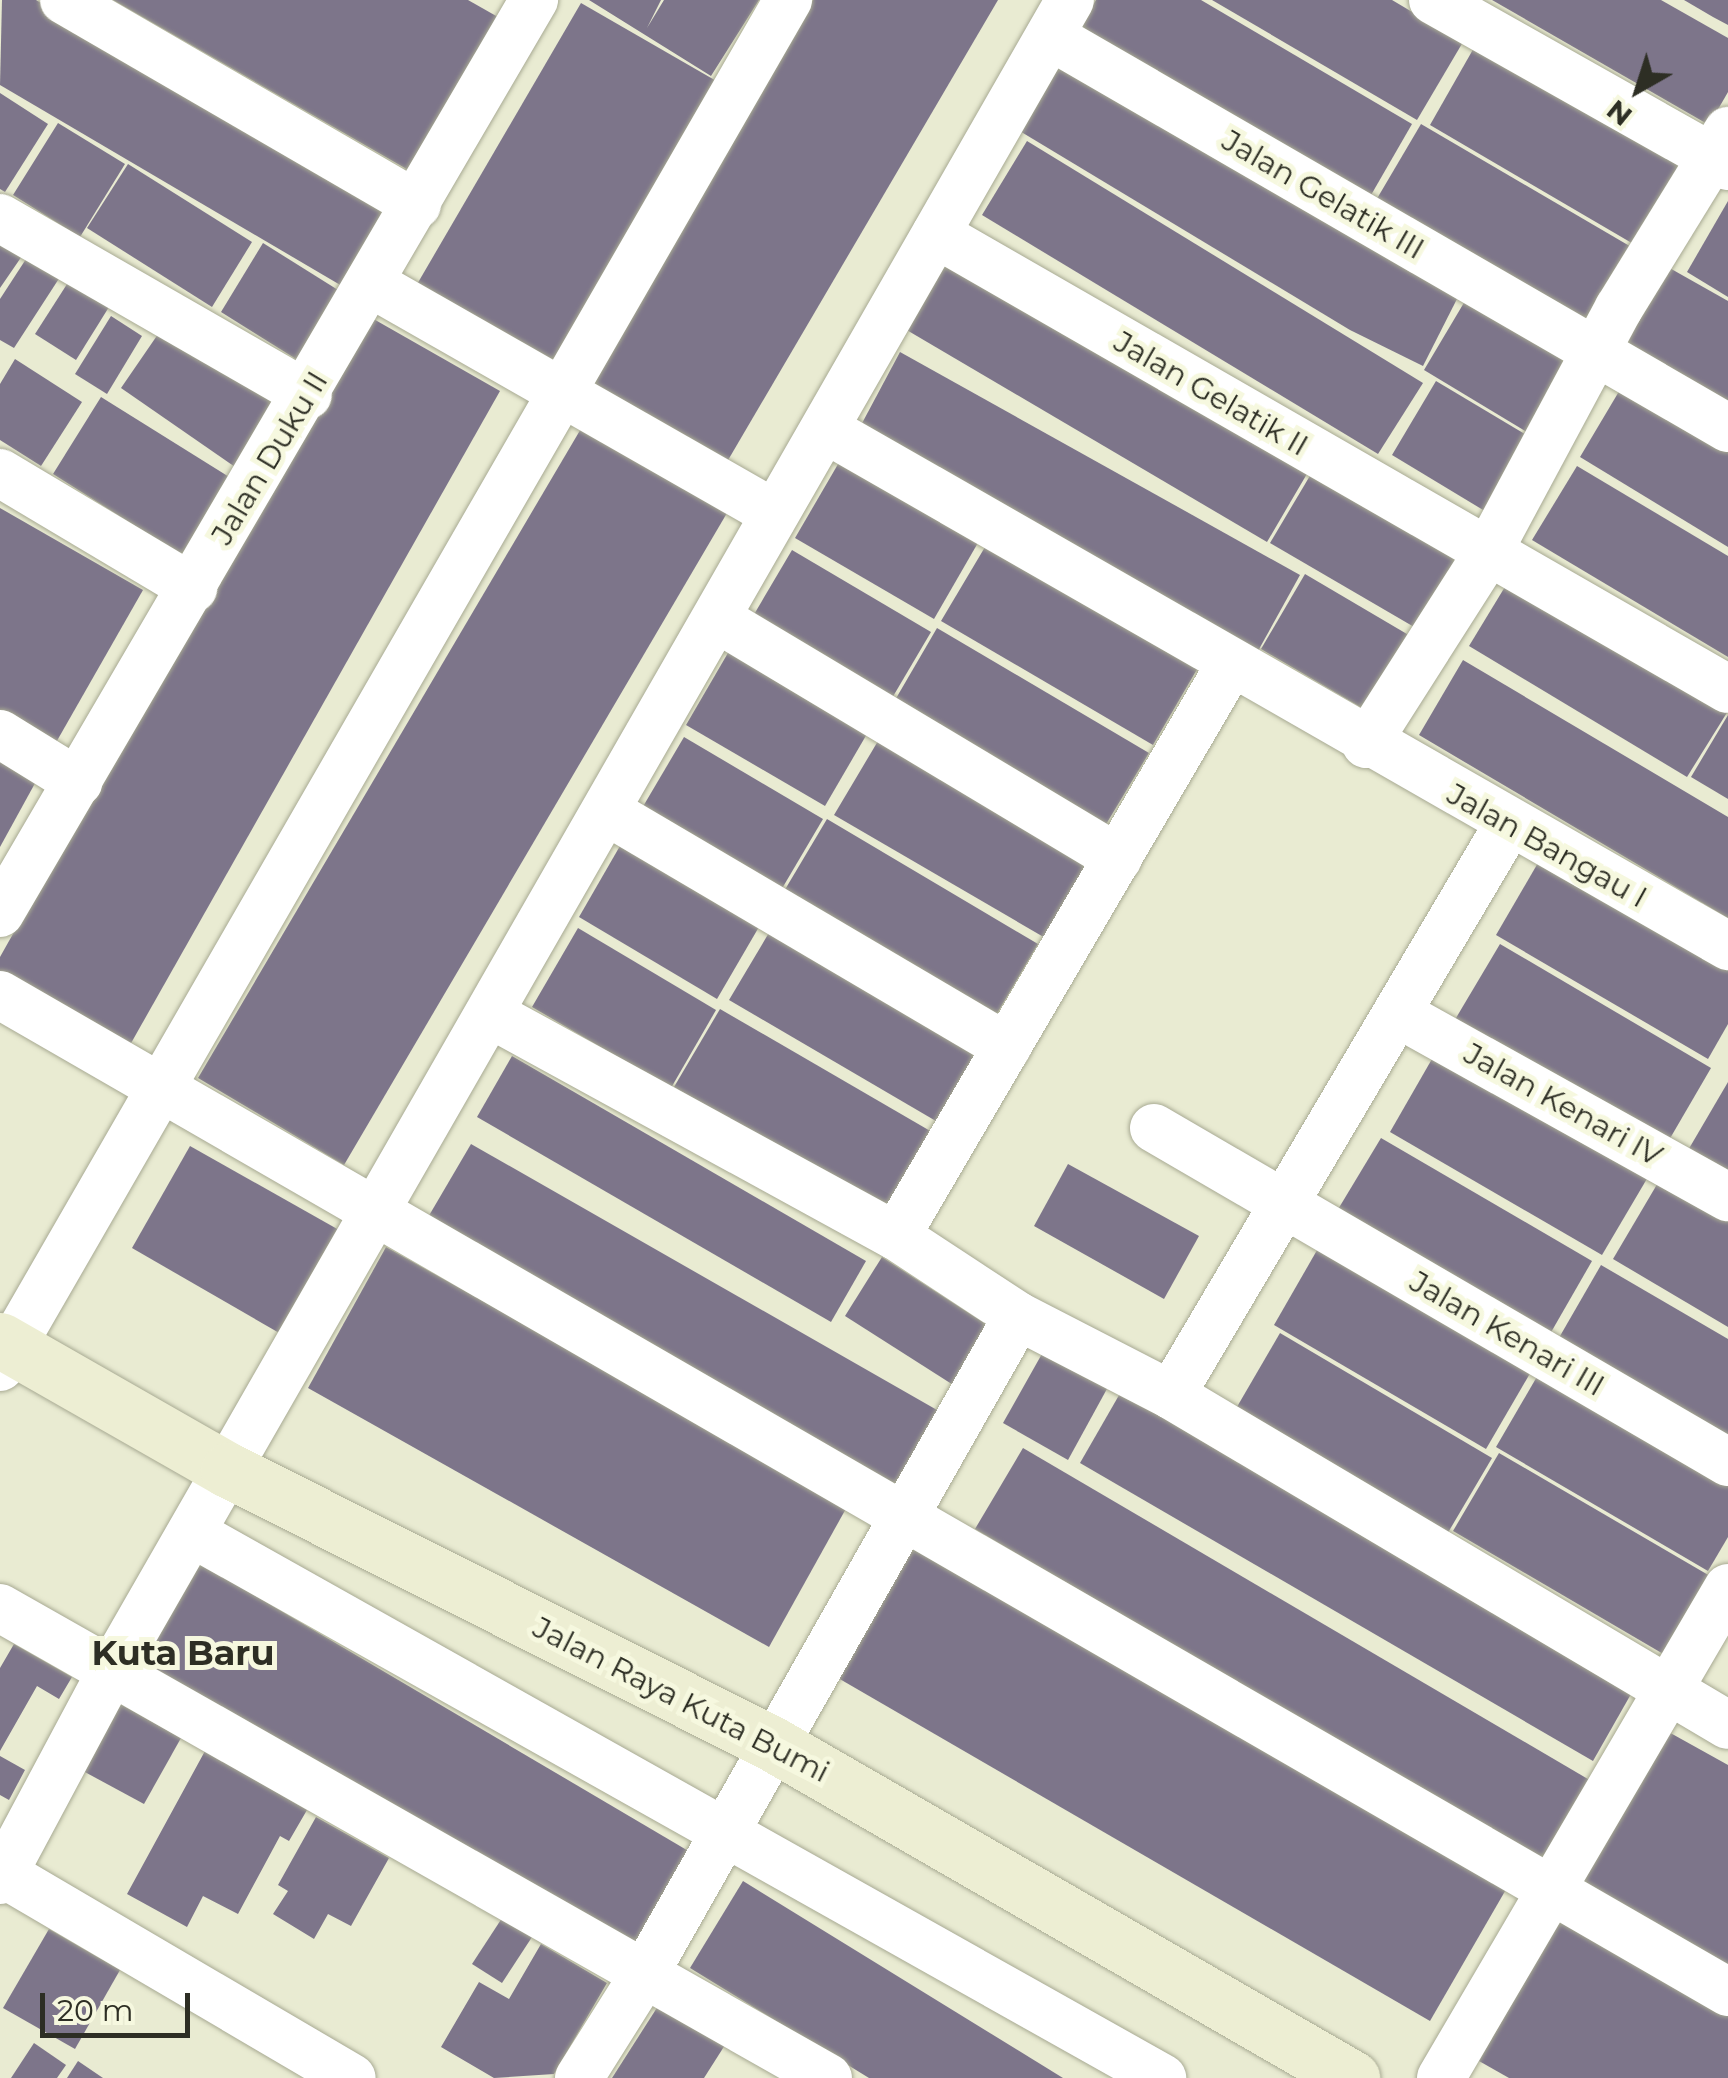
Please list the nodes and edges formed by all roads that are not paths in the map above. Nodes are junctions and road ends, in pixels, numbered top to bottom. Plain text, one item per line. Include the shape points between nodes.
1 (64, 0) edge
2 (788, 0) edge
3 (1433, 0) edge
4 (527, 3) edge
5 (1060, 18) edge
6 (1723, 152) edge
7 (417, 205) junction
8 (0, 218) edge
9 (936, 234) junction
10 (372, 284) junction
11 (1595, 355) junction
12 (561, 395) junction
13 (308, 396) junction
14 (1728, 428) edge
15 (825, 429) junction
16 (0, 473) edge
17 (774, 514) junction
18 (1486, 554) junction
19 (194, 588) junction
20 (718, 619) junction
21 (1230, 666) junction
22 (1728, 688) edge
23 (0, 734) edge
24 (1366, 744) junction
25 (78, 782) junction
26 (608, 812) junction
27 (1508, 826) junction
28 (1118, 858) junction
29 (0, 913) edge
30 (1728, 946) edge
31 (0, 995) edge
32 (1397, 1012) junction
33 (492, 1015) junction
34 (1007, 1047) junction
35 (159, 1091) junction
36 (1154, 1128) dead end
37 (1728, 1198) edge
38 (1286, 1206) junction
39 (376, 1214) junction
40 (896, 1236) junction
41 (1018, 1316) junction
42 (4, 1351) edge
43 (1171, 1395) junction
44 (1728, 1462) edge
45 (228, 1470) junction
46 (900, 1514) junction
47 (192, 1533) junction
48 (1728, 1588) edge
49 (0, 1608) edge
50 (112, 1670) junction
51 (1668, 1691) junction
52 (1728, 1726) edge
53 (771, 1743) junction
54 (724, 1828) junction
55 (2, 1877) edge
56 (1550, 1890) junction
57 (645, 1973) junction
58 (1728, 1992) edge
59 (352, 2078) edge
60 (578, 2078) edge
61 (828, 2078) edge
62 (1162, 2078) edge
63 (1352, 2078) edge
64 (1442, 2078) edge

1 - 7 street
2 - 12 street
3 - 6 street
4 - 7 street, Jalan Duku II
5 - 9 street
5 - 11 street, Jalan Gelatik III
6 - 11 street
7 - 10 street, Jalan Duku II
8 - 13 street
9 - 15 street
9 - 18 street, Jalan Gelatik II
10 - 12 street
10 - 13 street, Jalan Duku II
11 - 14 street, Jalan Gelatik III
11 - 18 street
12 - 17 street
12 - 35 street
13 - 19 street, Jalan Duku II
15 - 17 street
15 - 21 street, Jalan Bangau I
16 - 19 street
17 - 20 street
18 - 22 street, Jalan Gelatik II
18 - 24 street
19 - 25 street, Jalan Duku II
20 - 26 street
20 - 28 street
21 - 24 street, Jalan Bangau I
21 - 28 street
23 - 25 street
24 - 27 street, Jalan Bangau I
25 - 29 street, Jalan Duku II
26 - 33 street
26 - 34 street
27 - 30 street, Jalan Bangau I
27 - 32 street
28 - 34 street
31 - 35 street
32 - 37 street, Jalan Kenari IV
32 - 38 street
33 - 39 street
33 - 40 street
34 - 40 street
35 - 39 street
35 - 42 street
36 - 38 street, Jalan Kenari III
38 - 43 street
38 - 44 street, Jalan Kenari III
39 - 45 street
39 - 46 street
40 - 41 street
41 - 43 street
41 - 46 street
42 - 45 street, Jalan Raya Kuta Bumi
43 - 51 street
45 - 47 street
45 - 53 street, Jalan Raya Kuta Bumi
46 - 53 street
46 - 56 street
47 - 50 street
47 - 54 street
48 - 51 street
49 - 50 street
50 - 55 street
50 - 57 street
51 - 52 street
51 - 56 street
53 - 54 street
53 - 63 street, Jalan Raya Kuta Bumi
54 - 57 street
54 - 62 street
55 - 59 street
56 - 58 street
56 - 64 street
57 - 60 street
57 - 61 street

